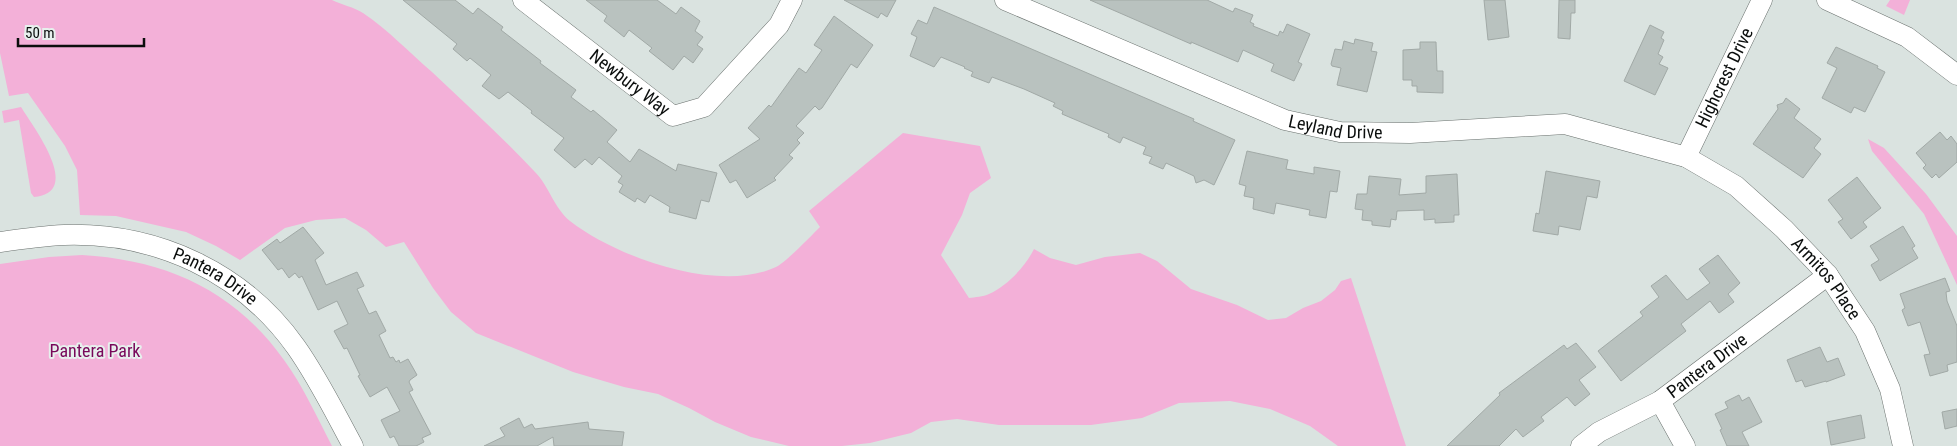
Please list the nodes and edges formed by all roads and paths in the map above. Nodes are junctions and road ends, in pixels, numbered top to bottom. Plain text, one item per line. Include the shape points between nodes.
1 (523, 0) edge
2 (792, 0) edge
3 (1005, 0) edge
4 (1762, 0) edge
5 (1827, 0) edge
6 (1957, 75) edge
7 (1686, 156) junction
8 (0, 242) edge
9 (1828, 275) junction
10 (1660, 401) junction
11 (353, 446) edge
12 (1581, 446) edge
13 (1685, 446) edge
14 (1903, 446) edge

1 - 2 street, Newbury Way via 673,116 704,107 779,25
3 - 7 street, Leyland Drive via 1285,120 1340,132 1400,133 1565,124
4 - 7 street, Highcrest Drive
5 - 6 street via 1907,37
7 - 9 street, Armitos Place via 1736,186
8 - 11 street, Pantera Drive via 65,235 94,236 153,246 206,266 247,295 296,347
9 - 10 street, Pantera Drive
9 - 14 street, Armitos Place via 1865,331 1890,389
10 - 12 street, Pantera Drive via 1600,432
10 - 13 street

